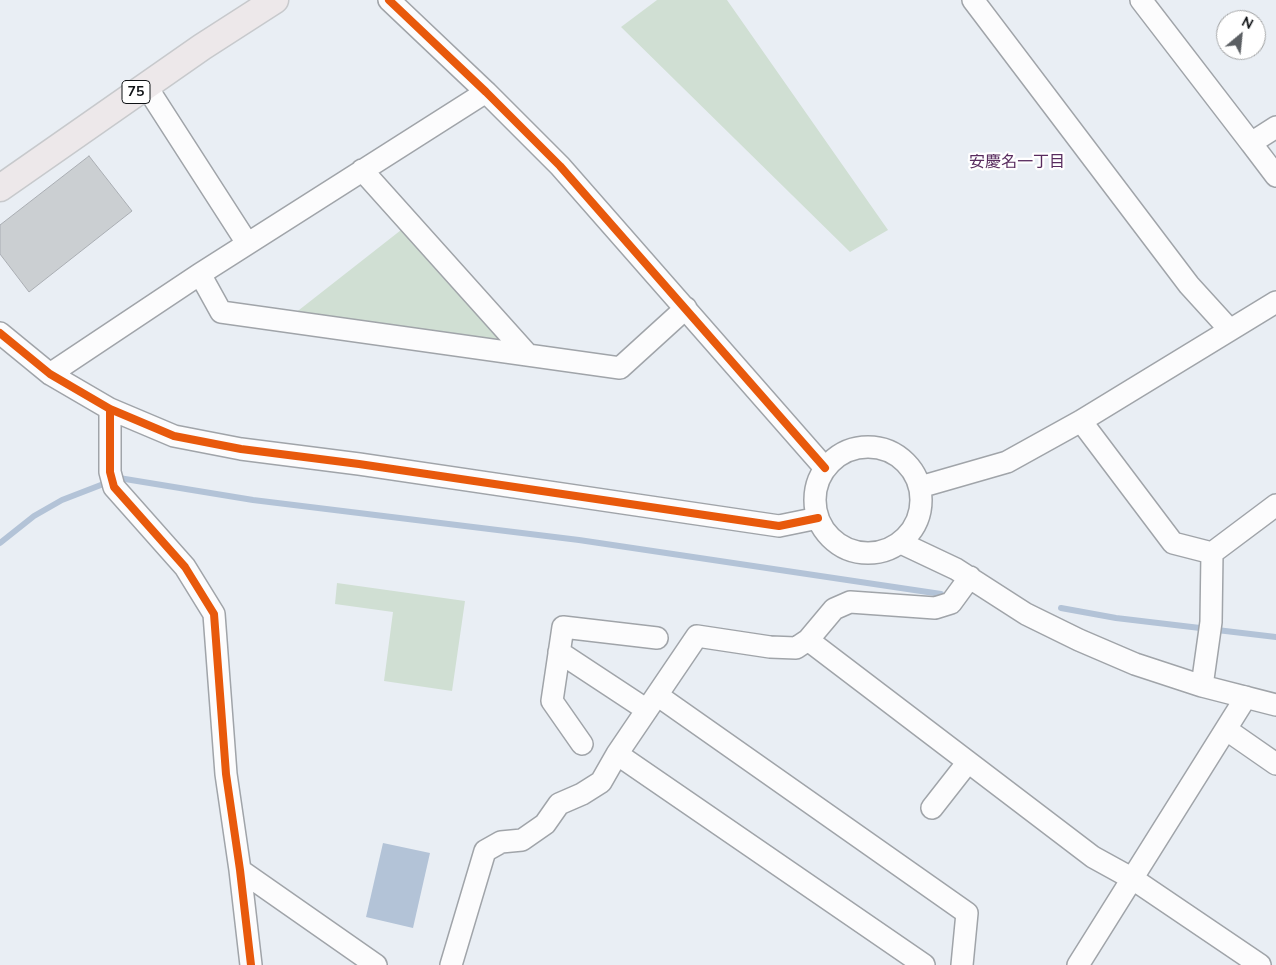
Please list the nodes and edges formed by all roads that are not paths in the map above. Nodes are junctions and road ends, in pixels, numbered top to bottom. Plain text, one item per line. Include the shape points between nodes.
1 (275, 0) edge
2 (389, 0) edge
3 (973, 0) edge
4 (1141, 0) edge
5 (146, 86) junction
6 (486, 92) junction
7 (1276, 127) edge
8 (1251, 143) junction
9 (362, 170) junction
10 (1276, 176) edge
11 (0, 188) edge
12 (247, 243) junction
13 (200, 274) junction
14 (1276, 302) edge
15 (686, 308) junction
16 (1230, 330) junction
17 (0, 333) edge
18 (528, 355) junction
19 (50, 374) junction
20 (110, 409) junction
21 (1081, 421) junction
22 (825, 468) junction
23 (920, 487) junction
24 (1276, 505) edge
25 (818, 518) junction
26 (901, 543) junction
27 (1212, 553) junction
28 (970, 578) junction
29 (657, 638) dead end
30 (808, 640) junction
31 (559, 652) junction
32 (1202, 686) junction
33 (1246, 698) junction
34 (652, 703) junction
35 (1276, 706) edge
36 (1227, 730) junction
37 (582, 744) dead end
38 (617, 754) junction
39 (968, 762) junction
40 (1276, 764) edge
41 (932, 808) dead end
42 (240, 870) junction
43 (1133, 879) junction
44 (251, 965) edge
45 (376, 965) edge
46 (451, 965) edge
47 (924, 965) edge
48 (962, 965) edge
49 (1078, 965) edge
50 (1260, 965) edge

1 - 5 main road, 75
2 - 6 street
3 - 16 street via 1189,285
4 - 8 street
5 - 11 main road, 75
5 - 12 street
6 - 9 street
6 - 15 street via 560,166
7 - 8 street
8 - 10 street
9 - 12 street
9 - 18 street
12 - 13 street
13 - 18 street via 221,312
13 - 19 street
14 - 16 street
15 - 18 street via 620,368
15 - 22 street
16 - 21 street
17 - 19 street
19 - 20 street
20 - 25 street via 174,436 241,449 779,526
20 - 42 street via 110,472 114,487 185,567 214,614 226,774
21 - 23 street via 1007,462
21 - 27 street via 1173,542
22 - 23 street via 853,448 887,449 914,471
22 - 25 street via 817,483 815,501
23 - 26 street via 919,518
24 - 27 street
25 - 26 street via 838,544 853,551 886,551
26 - 28 street
27 - 32 street via 1211,622
28 - 30 street via 951,602 935,608 850,602 834,609
28 - 32 street via 1026,614 1080,640 1135,664
29 - 31 street via 563,627
30 - 34 street via 796,648 697,636
30 - 39 street
31 - 34 street
31 - 37 street via 552,700
32 - 33 street
33 - 35 street
33 - 36 street
34 - 38 street
34 - 48 street via 968,913
36 - 40 street
36 - 43 street
38 - 46 street via 601,782 559,804 545,824 522,840 501,842 485,850
38 - 47 street
39 - 41 street
39 - 43 street via 1093,857
42 - 44 street
42 - 45 street
43 - 49 street
43 - 50 street

